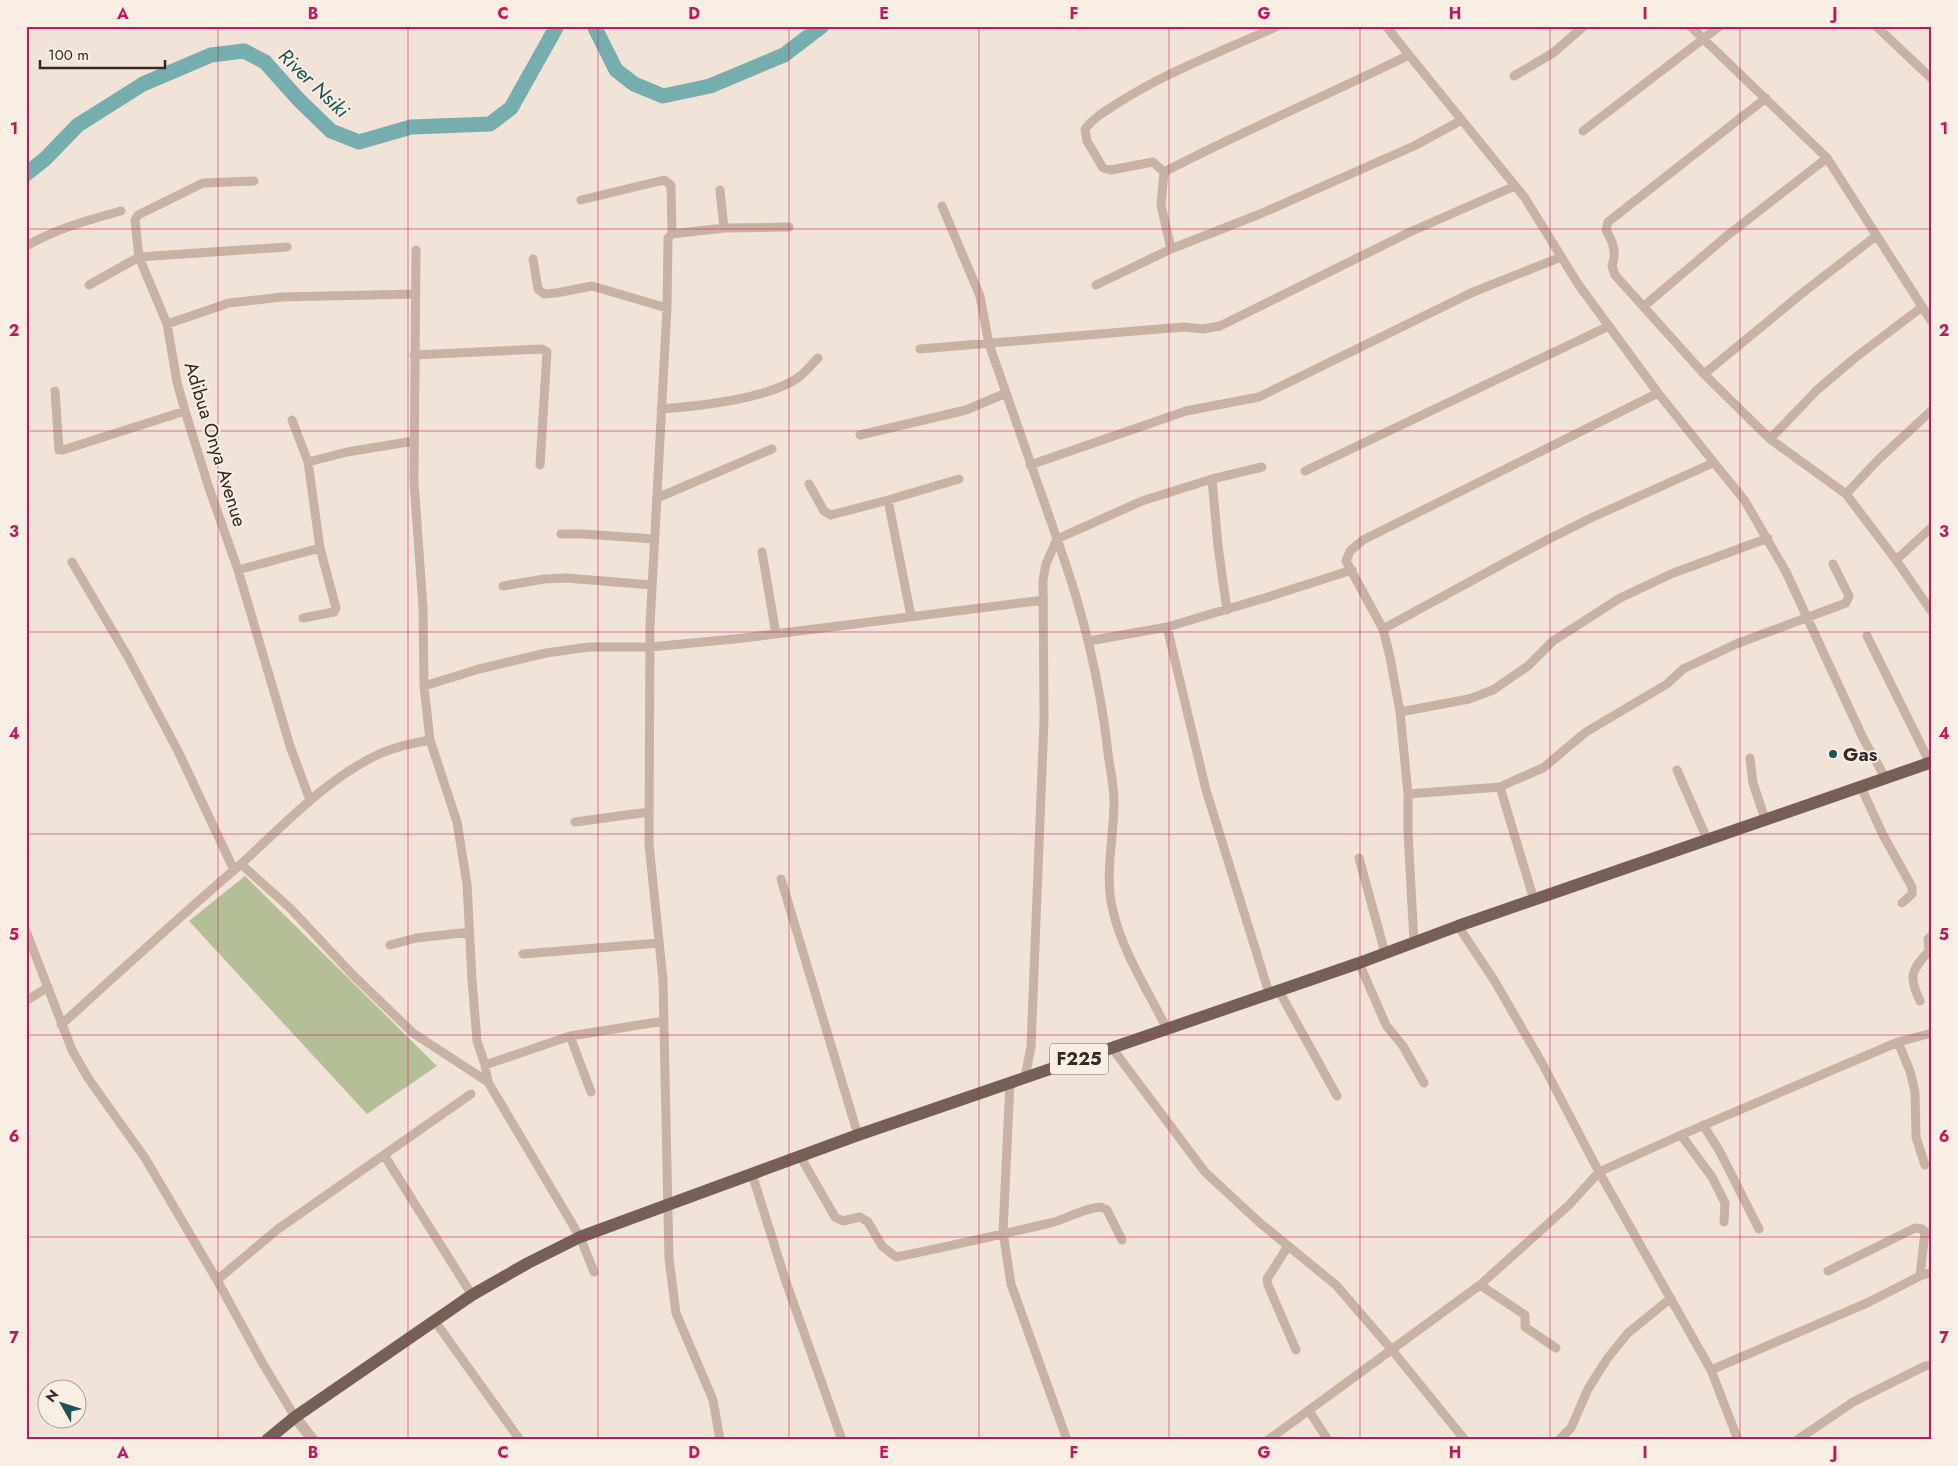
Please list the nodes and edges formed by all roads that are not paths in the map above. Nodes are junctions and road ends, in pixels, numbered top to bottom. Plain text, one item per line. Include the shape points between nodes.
1 (1278, 26) edge
2 (1584, 26) edge
3 (1690, 26) edge
4 (1720, 26) edge
5 (1876, 26) edge
6 (1391, 28) edge
7 (1703, 40) junction
8 (1409, 55) junction
9 (1514, 76) dead end
10 (1932, 79) edge
11 (1766, 98) junction
12 (1462, 120) junction
13 (1583, 131) dead end
14 (1827, 158) junction
15 (1164, 172) junction
16 (254, 181) dead end
17 (1515, 186) junction
18 (720, 190) dead end
19 (581, 200) dead end
20 (942, 206) dead end
21 (121, 211) dead end
22 (789, 227) dead end
23 (724, 228) junction
24 (672, 234) junction
25 (1876, 236) junction
26 (26, 246) edge
27 (287, 248) dead end
28 (1172, 249) junction
29 (416, 250) dead end
30 (140, 257) junction
31 (1561, 257) junction
32 (533, 259) dead end
33 (89, 284) dead end
34 (1096, 285) dead end
35 (416, 294) junction
36 (1644, 306) junction
37 (1922, 307) junction
38 (667, 308) junction
39 (1932, 322) edge
40 (167, 324) junction
41 (1609, 326) junction
42 (989, 344) junction
43 (920, 349) dead end
44 (414, 355) junction
45 (818, 358) dead end
46 (1704, 374) junction
47 (55, 392) dead end
48 (1006, 393) junction
49 (1658, 393) junction
50 (662, 409) junction
51 (1932, 410) edge
52 (185, 411) junction
53 (292, 420) dead end
54 (860, 435) dead end
55 (1770, 439) junction
56 (414, 441) junction
57 (772, 449) dead end
58 (308, 462) junction
59 (1713, 463) junction
60 (540, 465) dead end
61 (1030, 465) junction
62 (1262, 467) dead end
63 (1305, 471) dead end
64 (958, 479) dead end
65 (1212, 479) junction
66 (809, 484) dead end
67 (1846, 494) junction
68 (657, 498) junction
69 (888, 500) junction
70 (1932, 527) edge
71 (561, 534) dead end
72 (1768, 538) junction
73 (654, 539) junction
74 (1057, 539) junction
75 (320, 548) junction
76 (762, 552) dead end
77 (1896, 560) junction
78 (72, 562) dead end
79 (1833, 564) dead end
80 (238, 570) junction
81 (1352, 570) junction
82 (652, 585) junction
83 (503, 586) dead end
84 (1044, 600) junction
85 (1227, 610) junction
86 (1932, 612) edge
87 (911, 616) junction
88 (303, 618) dead end
89 (1808, 618) junction
90 (1167, 627) junction
91 (1383, 629) junction
92 (776, 634) junction
93 (1867, 636) dead end
94 (1089, 641) junction
95 (650, 647) junction
96 (424, 686) junction
97 (1400, 712) junction
98 (430, 740) junction
99 (1750, 758) dead end
100 (1931, 762) edge
101 (1677, 770) dead end
102 (1886, 779) junction
103 (1500, 787) junction
104 (1861, 787) junction
105 (1408, 794) junction
106 (310, 800) junction
107 (649, 812) junction
108 (1765, 819) junction
109 (575, 822) dead end
110 (1708, 841) junction
111 (1359, 858) dead end
112 (237, 867) junction
113 (782, 879) dead end
114 (1534, 900) junction
115 (1902, 903) dead end
116 (1458, 926) junction
117 (26, 931) edge
118 (470, 932) junction
119 (1932, 935) edge
120 (659, 943) junction
121 (1414, 943) junction
122 (390, 946) dead end
123 (1385, 953) junction
124 (523, 954) dead end
125 (1359, 963) junction
126 (48, 988) junction
127 (1274, 992) junction
128 (26, 1001) edge
129 (1920, 1001) dead end
130 (664, 1021) junction
131 (61, 1025) junction
132 (1167, 1029) junction
133 (1932, 1033) edge
134 (570, 1036) junction
135 (1898, 1042) junction
136 (1112, 1048) junction
137 (485, 1065) junction
138 (1025, 1077) junction
139 (488, 1082) junction
140 (1010, 1082) junction
141 (1424, 1083) dead end
142 (591, 1092) dead end
143 (471, 1094) dead end
144 (1337, 1096) dead end
145 (1703, 1125) junction
146 (858, 1135) junction
147 (1681, 1135) junction
148 (384, 1155) junction
149 (800, 1156) junction
150 (1925, 1165) dead end
151 (1599, 1172) junction
152 (752, 1174) junction
153 (667, 1204) junction
154 (1724, 1222) dead end
155 (1759, 1229) dead end
156 (1003, 1232) junction
157 (580, 1237) junction
158 (1122, 1240) dead end
159 (1288, 1246) junction
160 (1828, 1271) dead end
161 (594, 1272) dead end
162 (1932, 1272) edge
163 (1920, 1276) junction
164 (217, 1280) junction
165 (1480, 1285) junction
166 (472, 1295) junction
167 (1671, 1298) junction
168 (434, 1320) junction
169 (1556, 1348) dead end
170 (1296, 1350) dead end
171 (1392, 1350) junction
172 (1932, 1365) edge
173 (1711, 1370) junction
174 (1309, 1412) junction
175 (295, 1417) junction
176 (267, 1440) edge
177 (313, 1440) edge
178 (520, 1440) edge
179 (720, 1440) edge
180 (842, 1440) edge
181 (1067, 1440) edge
182 (1268, 1440) edge
183 (1328, 1440) edge
184 (1465, 1440) edge
185 (1558, 1440) edge
186 (1738, 1440) edge
187 (1797, 1440) edge

1 - 15 street via 1141,88 1099,115 1085,129 1087,141 1103,168 1111,170 1153,162
2 - 9 street via 1553,53
3 - 7 street
4 - 7 street
5 - 10 street
6 - 8 street
7 - 11 street
7 - 13 street
8 - 12 street
8 - 15 street
11 - 14 street
11 - 36 street via 1608,222 1606,230 1612,240 1615,275
12 - 17 street
12 - 28 street via 1414,146
14 - 25 street
14 - 36 street
15 - 28 street via 1161,205
16 - 30 street, Adibua Onya Avenue via 202,183 138,215
17 - 31 street
17 - 42 street via 1410,232 1220,326 1135,330
18 - 23 street
19 - 24 street via 664,180 671,185
20 - 42 street via 980,296
21 - 26 street via 80,222
22 - 23 street
23 - 24 street
24 - 38 street via 668,238
25 - 37 street
25 - 46 street
27 - 30 street
28 - 34 street
29 - 35 street
30 - 33 street
30 - 40 street, Adibua Onya Avenue
31 - 41 street
31 - 61 street via 1471,293 1259,397 1186,411
32 - 38 street via 538,289 544,294 592,286
35 - 40 street via 282,297 229,303
35 - 44 street
36 - 46 street
37 - 39 street
37 - 55 street via 1824,384
38 - 50 street
40 - 52 street, Adibua Onya Avenue
41 - 49 street
41 - 63 street
42 - 43 street
42 - 48 street
44 - 56 street
44 - 60 street via 542,349 547,352
45 - 50 street via 799,378 768,392 708,405
46 - 55 street
47 - 52 street via 59,450
48 - 54 street via 966,410
48 - 61 street
49 - 59 street
49 - 81 street via 1363,540 1350,551 1346,560
50 - 68 street
51 - 67 street
52 - 80 street, Adibua Onya Avenue via 208,488
53 - 58 street
55 - 67 street
56 - 58 street
56 - 96 street
57 - 68 street
58 - 75 street
59 - 72 street via 1745,501
59 - 91 street via 1542,542
61 - 74 street
62 - 65 street
64 - 69 street
65 - 74 street via 1142,501
65 - 85 street
66 - 69 street via 824,511 831,515
67 - 77 street
68 - 73 street
69 - 87 street
70 - 77 street
71 - 73 street
72 - 89 street
72 - 97 street via 1671,574 1620,598 1553,642 1528,666 1493,690 1468,699
73 - 82 street
74 - 84 street via 1046,564
74 - 94 street
75 - 80 street
75 - 88 street via 336,608 334,612
76 - 92 street
77 - 86 street
78 - 112 street via 128,657
79 - 89 street via 1850,596 1849,600
80 - 106 street, Adibua Onya Avenue via 290,746
81 - 85 street
81 - 91 street
82 - 83 street via 566,578
82 - 95 street
84 - 87 street
84 - 138 street via 1043,750 1031,1047
85 - 90 street
87 - 92 street
89 - 102 street
89 - 103 street via 1736,644 1682,669 1667,684 1586,732 1542,768
90 - 94 street
90 - 127 street via 1206,790
91 - 97 street
92 - 95 street
93 - 100 street
94 - 132 street via 1106,732 1114,801 1109,865 1113,911 1128,953
95 - 96 street via 589,647 546,653
95 - 107 street
96 - 98 street
97 - 105 street
98 - 106 street via 378,754
98 - 118 street via 457,822 467,884
99 - 108 street via 1753,783
100 - 102 main road, F225
101 - 110 street
102 - 104 main road, F225
103 - 105 street
103 - 114 street
104 - 108 main road, F225
104 - 115 street via 1912,886 1912,894
105 - 121 street
106 - 112 street
107 - 109 street
107 - 120 street
108 - 110 main road, F225
110 - 114 main road, F225
111 - 123 street
112 - 131 street
112 - 139 street via 290,908 414,1033
113 - 146 street
114 - 116 main road, F225
116 - 121 main road, F225
116 - 151 street via 1542,1063
117 - 126 street
118 - 122 street via 416,938
118 - 137 street via 477,1041
119 - 129 street via 1928,940 1929,951 1917,963 1914,972 1912,986
120 - 124 street
120 - 130 street
121 - 123 main road, F225
123 - 125 main road, F225
125 - 127 main road, F225
125 - 141 street via 1386,1025 1404,1046
126 - 128 street
126 - 131 street
127 - 132 main road, F225
127 - 144 street
130 - 134 street
130 - 153 street
131 - 164 street via 88,1078 145,1158
132 - 136 main road, F225
133 - 135 street
134 - 137 street
134 - 142 street
135 - 145 street
135 - 150 street via 1915,1092 1916,1137
136 - 138 main road, F225
136 - 159 street via 1205,1172
137 - 139 street
138 - 140 main road, F225
139 - 157 street
140 - 146 main road, F225
140 - 156 street
143 - 148 street
145 - 147 street
145 - 155 street
146 - 149 main road, F225
147 - 151 street
147 - 154 street via 1712,1177 1725,1203
148 - 164 street via 278,1229
148 - 166 street
149 - 152 main road, F225
149 - 156 street via 835,1217 843,1221 860,1217 868,1222 882,1246 896,1257 950,1247
151 - 165 street via 1569,1205
151 - 167 street
152 - 153 main road, F225
152 - 180 street
153 - 157 main road, F225
153 - 179 street via 669,1259 676,1313 713,1400
156 - 158 street via 1101,1207 1107,1210
156 - 181 street via 1011,1284
157 - 161 street
157 - 166 main road, F225
159 - 170 street via 1268,1280 1268,1286
159 - 171 street via 1336,1285
160 - 163 street via 1916,1228 1925,1232
162 - 163 street
163 - 173 street via 1867,1303
164 - 175 street
165 - 169 street via 1525,1315 1525,1327
165 - 171 street
166 - 168 main road, F225
167 - 173 street
167 - 185 street via 1628,1333 1607,1359 1588,1389 1571,1428
168 - 175 main road, F225
168 - 178 street
171 - 174 street
171 - 184 street
172 - 187 street via 1853,1402
173 - 186 street
174 - 182 street
174 - 183 street
175 - 176 main road, F225
175 - 177 street

